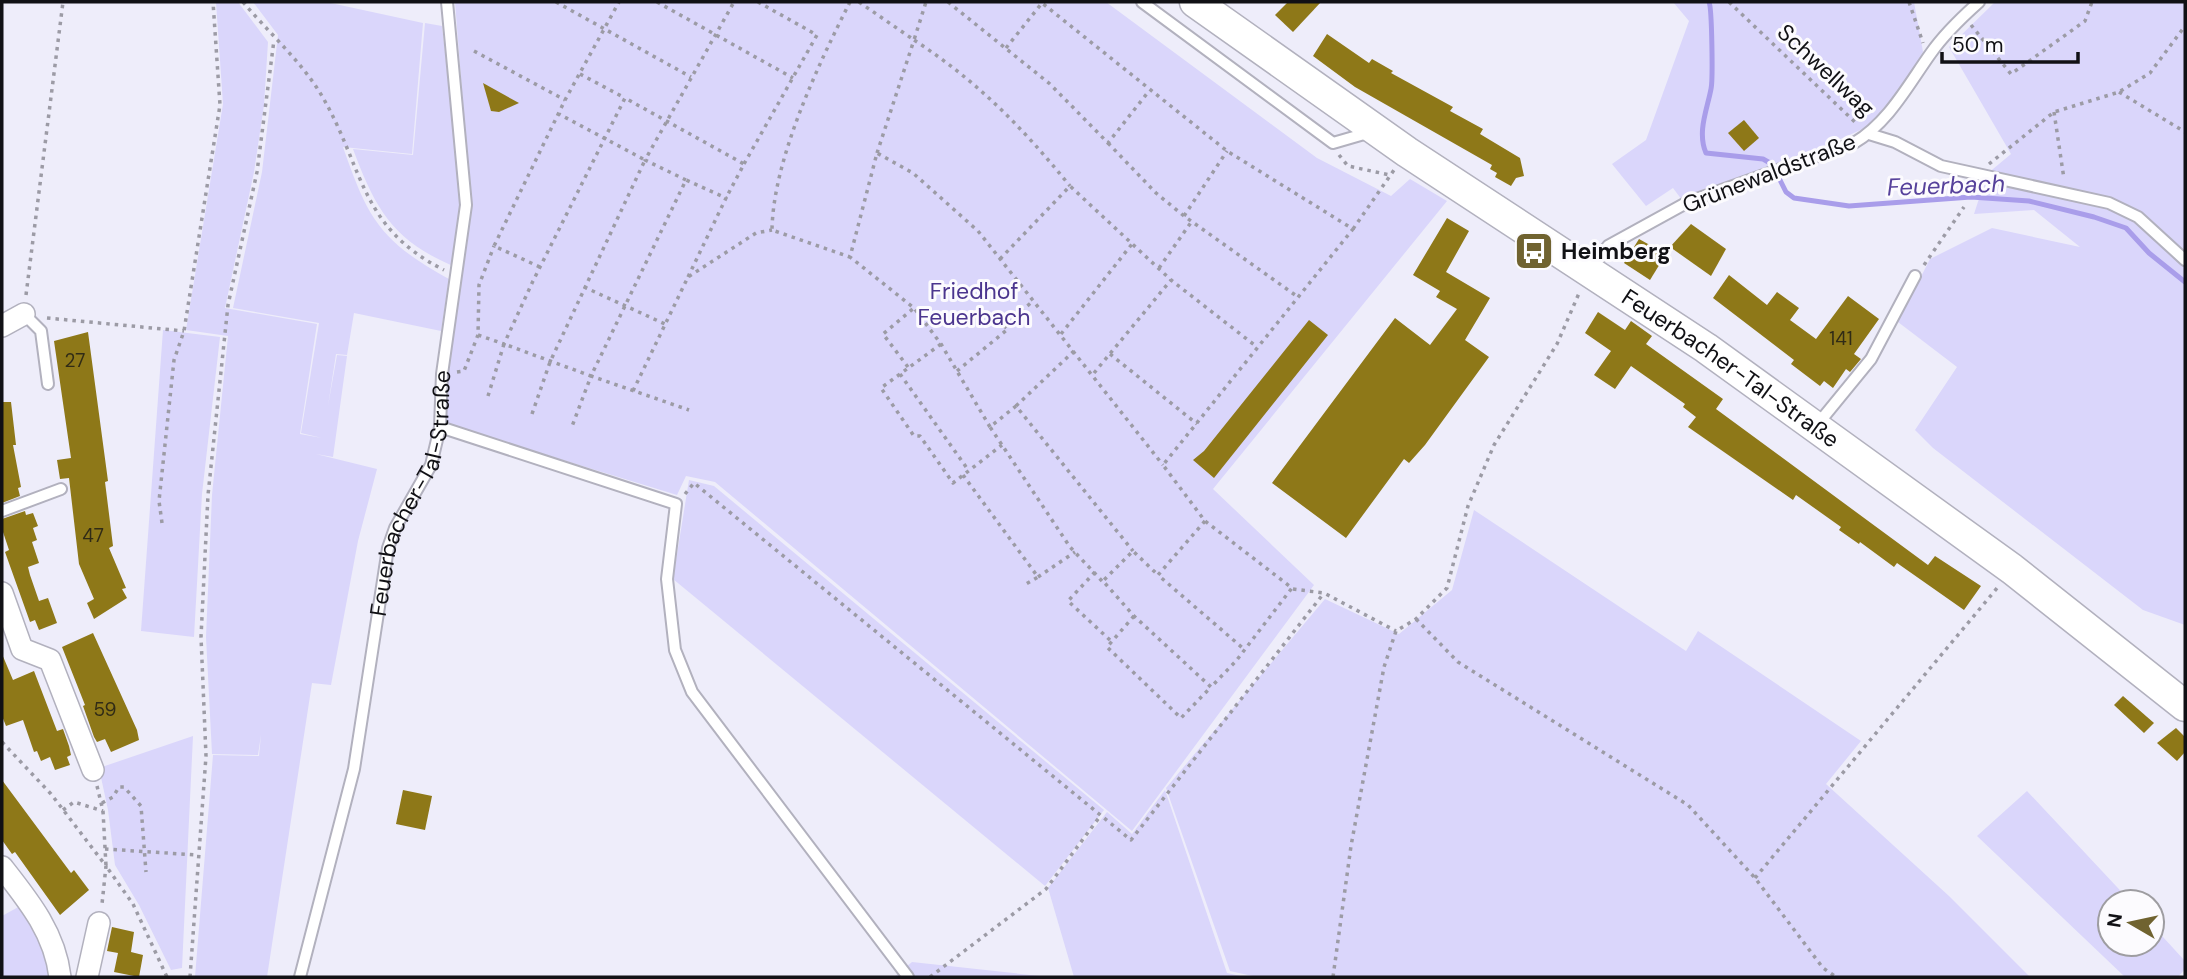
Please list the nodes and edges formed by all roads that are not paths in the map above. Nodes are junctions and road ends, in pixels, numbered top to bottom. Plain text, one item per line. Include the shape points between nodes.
1 (447, 2) edge
2 (1142, 2) edge
3 (1195, 2) edge
4 (1979, 2) edge
5 (1375, 130) junction
6 (1870, 134) junction
7 (2185, 260) edge
8 (1590, 271) junction
9 (1915, 276) road end
10 (24, 314) joint
11 (2, 326) edge
12 (48, 384) dead end
13 (1816, 426) junction
14 (440, 427) junction
15 (61, 489) dead end
16 (2, 511) edge
17 (2, 593) edge
18 (2185, 706) edge
19 (93, 771) road end
20 (2, 867) edge
21 (99, 923) road end
22 (61, 977) edge
23 (87, 977) edge
24 (300, 977) edge
25 (908, 977) edge

1 - 14 lane, Feuerbacher-Tal-Straße via 466,205 442,374
2 - 5 lane via 1333,143
3 - 5 main road, Feuerbacher-Tal-Straße
4 - 6 lane, Grünewaldstraße via 1930,54 1913,83
5 - 8 main road, Feuerbacher-Tal-Straße via 1399,164
6 - 7 lane via 1941,166 2109,203 2138,217
6 - 8 lane, Grünewaldstraße via 1854,144 1688,202 1608,246
8 - 13 main road, Feuerbacher-Tal-Straße
9 - 13 lane via 1871,359
10 - 11 street
10 - 12 lane via 41,331
13 - 18 main road, Feuerbacher-Tal-Straße via 2012,569
14 - 24 lane, Feuerbacher-Tal-Straße via 431,465 388,548 355,769
14 - 25 lane via 676,504 667,579 675,650 692,692
15 - 16 lane
17 - 19 street via 22,649 50,660
20 - 22 street via 50,936
21 - 23 street

